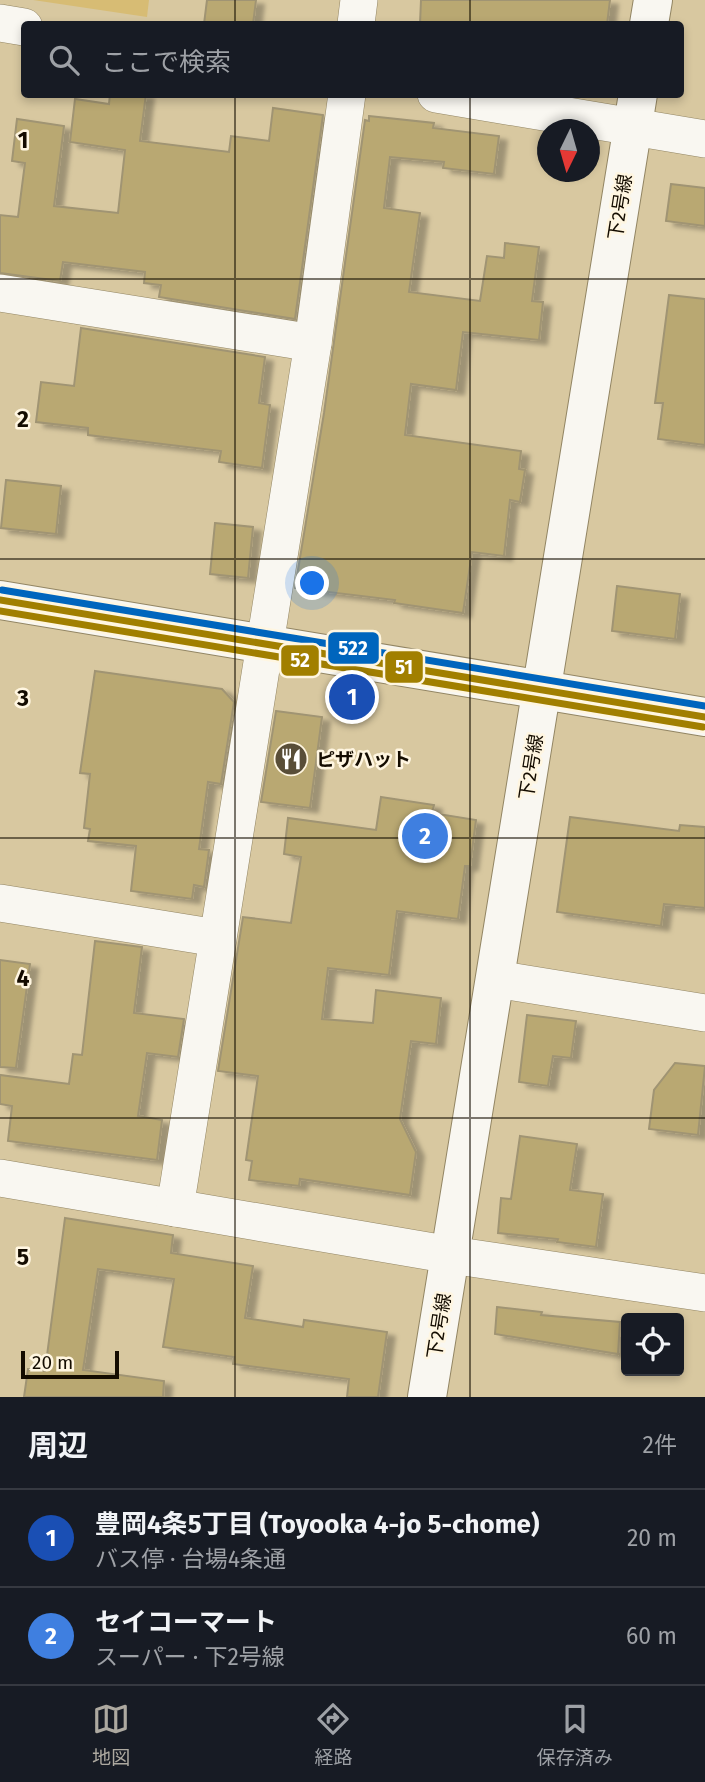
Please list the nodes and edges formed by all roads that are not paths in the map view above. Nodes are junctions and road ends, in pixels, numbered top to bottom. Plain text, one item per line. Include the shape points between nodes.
1 (359, 0) edge
2 (653, 0) edge
3 (356, 21) edge
4 (650, 21) edge
5 (0, 23) edge
6 (21, 26) edge
7 (346, 98) edge
8 (483, 98) edge
9 (635, 111) edge
10 (705, 139) edge
11 (0, 293) edge
12 (313, 343) junction
13 (0, 600) edge
14 (264, 644) junction
15 (543, 689) junction
16 (705, 718) edge
17 (0, 903) edge
18 (217, 938) junction
19 (496, 979) junction
20 (705, 1013) edge
21 (0, 1178) edge
22 (175, 1208) junction
23 (451, 1255) junction
24 (705, 1293) edge
25 (428, 1397) edge

1 - 3 street
2 - 4 street
5 - 6 street
7 - 12 street
8 - 9 street
9 - 10 street
9 - 15 street, 下2号線
11 - 12 street
12 - 14 street
13 - 14 street
14 - 15 street
14 - 18 street
15 - 16 street
15 - 19 street, 下2号線
17 - 18 street
18 - 22 street
19 - 20 street
19 - 23 street, 下2号線
21 - 22 street
22 - 23 street
23 - 24 street
23 - 25 street, 下2号線

